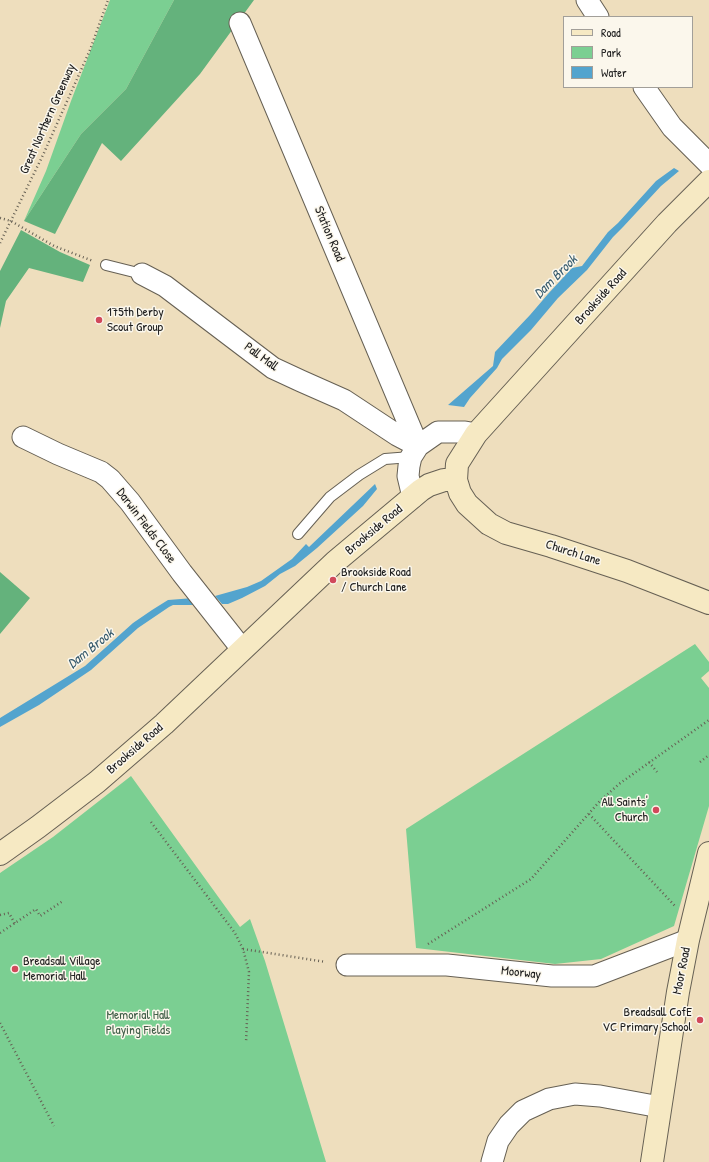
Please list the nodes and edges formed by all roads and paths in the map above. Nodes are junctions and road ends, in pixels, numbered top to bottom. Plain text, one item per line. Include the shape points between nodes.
1 (108, 0) edge
2 (587, 0) edge
3 (597, 16) edge
4 (240, 23) dead end
5 (645, 88) edge
6 (709, 164) edge
7 (709, 181) edge
8 (0, 218) edge
9 (11, 221) junction
10 (0, 243) edge
11 (106, 265) joint
12 (142, 274) joint
13 (476, 434) junction
14 (23, 437) dead end
15 (415, 451) junction
16 (456, 480) junction
17 (413, 497) junction
18 (298, 534) dead end
19 (709, 603) edge
20 (242, 649) junction
21 (709, 720) edge
22 (709, 755) edge
23 (649, 762) junction
24 (700, 762) dead end
25 (657, 772) dead end
26 (589, 814) junction
27 (151, 822) dead end
28 (709, 853) edge
29 (0, 854) edge
30 (63, 901) dead end
31 (0, 915) edge
32 (14, 924) junction
33 (690, 932) junction
34 (0, 933) edge
35 (243, 949) junction
36 (347, 965) joint
37 (423, 965) junction
38 (0, 1023) edge
39 (246, 1043) dead end
40 (660, 1107) junction
41 (54, 1126) dead end
42 (492, 1162) edge
43 (652, 1162) edge

1 - 9 path, Great Northern Greenway via 87,57
2 - 3 street
4 - 15 street, Station Road
5 - 6 street via 672,127
7 - 13 street, Brookside Road via 667,223
8 - 9 path
9 - 10 path, Great Northern Greenway
9 - 11 path via 54,246
11 - 12 lane, Pall Mall
12 - 15 street, Pall Mall via 165,286 273,368 344,400 397,435
13 - 15 street via 438,432
13 - 16 street, Brookside Road via 457,464
14 - 20 street, Darwin Fields Close via 101,472 110,479
15 - 17 street via 408,476
15 - 18 lane via 386,459 359,475 330,497
16 - 17 street, Brookside Road via 444,480 429,485
16 - 19 street, Church Lane via 460,493 471,508 489,524 506,533 627,571
17 - 20 street, Brookside Road via 335,562
20 - 29 street, Brookside Road via 164,724 97,782
21 - 23 path
22 - 24 path
23 - 25 path
23 - 26 path via 619,784
26 - 33 path
26 - 37 path via 530,879 429,942 424,949
27 - 35 path via 235,933
28 - 33 street, Moor Road
30 - 32 path via 40,916 36,909
31 - 32 path via 9,913
32 - 34 path
33 - 37 street, Moorway via 594,976 552,976 447,965
33 - 40 street, Moor Road
35 - 36 path
35 - 39 path via 249,972
36 - 37 street, Moorway
38 - 41 path
40 - 42 street via 575,1094 549,1099 523,1111 509,1125 498,1141
40 - 43 street, Moor Road

